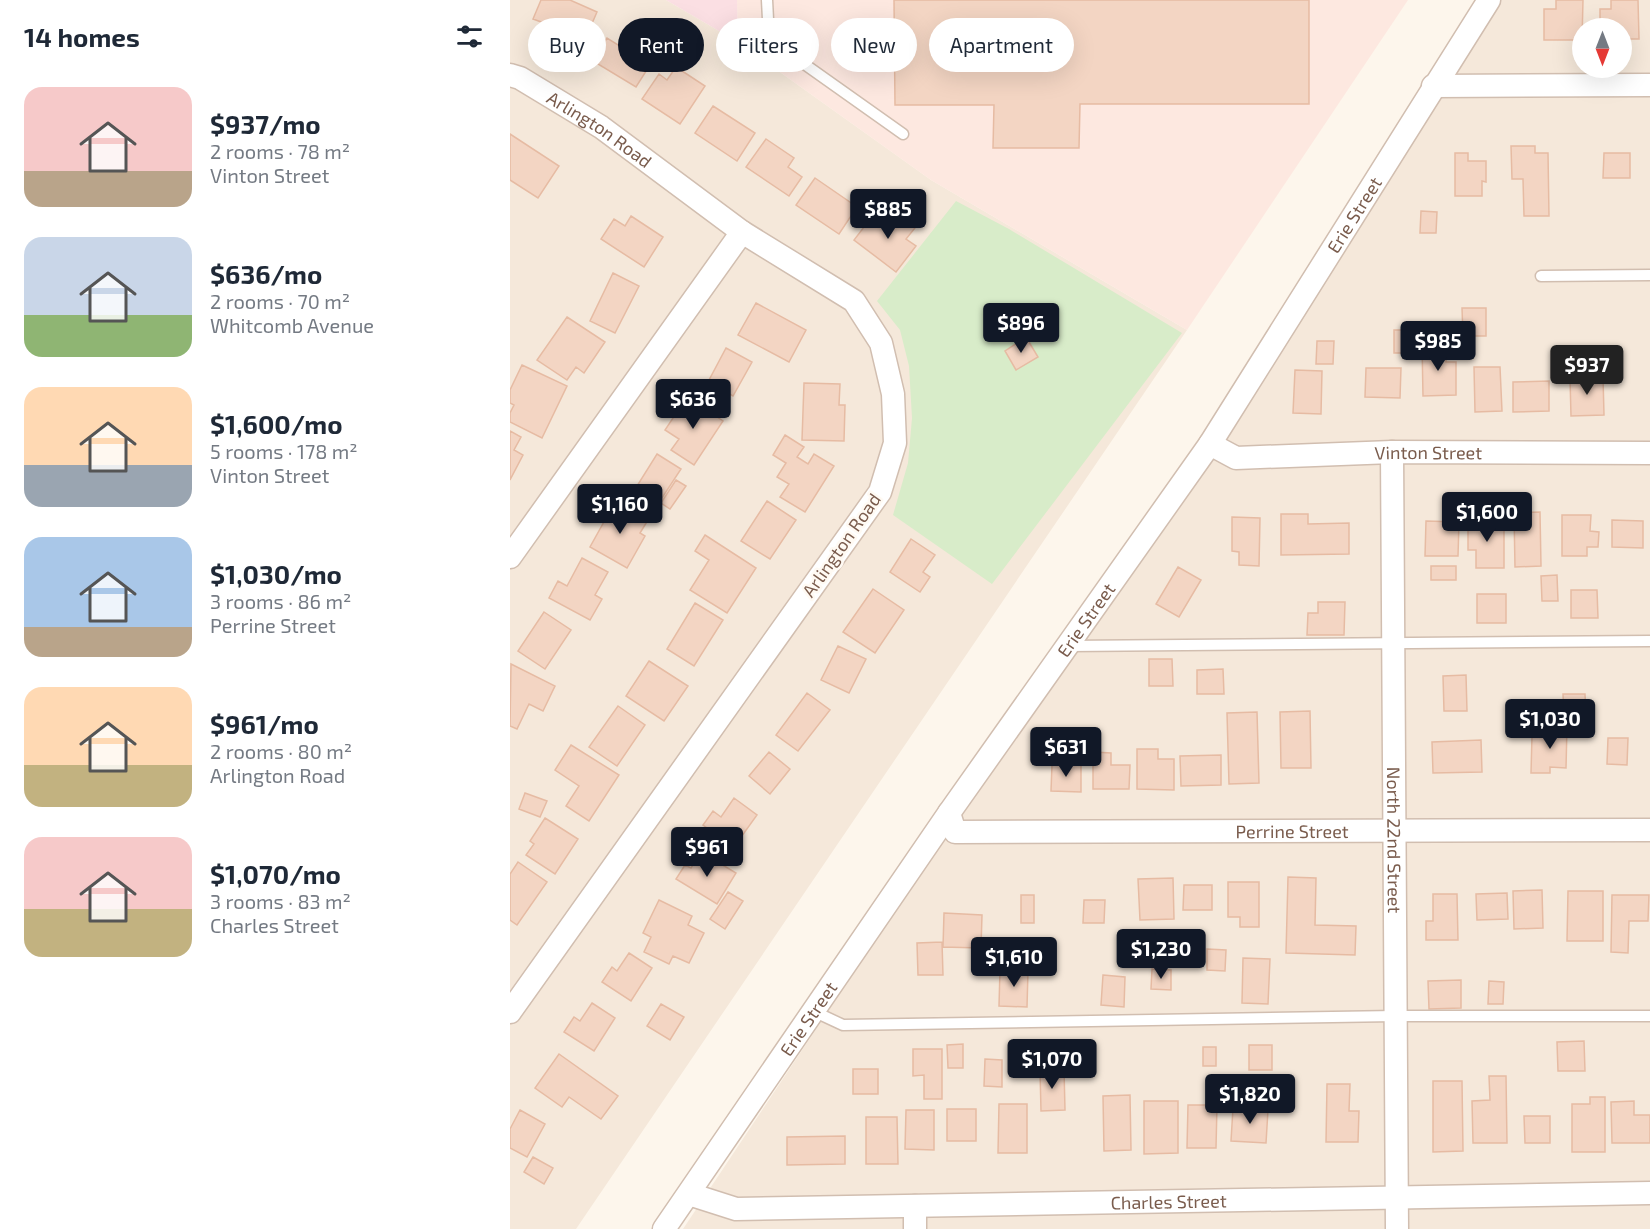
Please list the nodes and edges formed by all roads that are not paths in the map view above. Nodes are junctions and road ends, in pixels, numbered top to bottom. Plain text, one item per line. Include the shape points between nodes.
1 (767, 0) edge
2 (1489, 0) edge
3 (510, 75) edge
4 (1650, 85) edge
5 (1433, 86) junction
6 (903, 134) dead end
7 (742, 232) junction
8 (1650, 275) edge
9 (1541, 276) dead end
10 (1210, 444) junction
11 (1392, 452) junction
12 (1650, 453) edge
13 (510, 557) edge
14 (1650, 641) edge
15 (1392, 643) junction
16 (1067, 646) junction
17 (949, 813) junction
18 (1650, 830) edge
19 (1394, 832) junction
20 (813, 1011) junction
21 (510, 1012) edge
22 (1395, 1016) junction
23 (1650, 1016) edge
24 (1650, 1193) edge
25 (689, 1194) junction
26 (1398, 1198) junction
27 (915, 1206) junction
28 (664, 1229) edge
29 (915, 1229) edge
30 (1397, 1229) edge

1 - 6 lane via 769,39
2 - 5 street, Erie Street
3 - 7 street, Arlington Road via 601,127
4 - 5 street
5 - 10 street, Erie Street
7 - 13 street
7 - 21 street, Arlington Road via 854,301 881,343 893,394 895,443 880,492
8 - 9 lane
10 - 11 street, Vinton Street via 1236,458
10 - 16 street, Erie Street
11 - 12 street, Vinton Street
11 - 15 street, North 22nd Street
14 - 15 lane
15 - 16 lane
15 - 19 street, North 22nd Street
16 - 17 street, Erie Street
17 - 19 street, Perrine Street via 955,832
17 - 20 street, Erie Street
18 - 19 street, Perrine Street
19 - 22 street, North 22nd Street
20 - 22 lane via 843,1025
20 - 25 street, Erie Street
22 - 23 lane
22 - 26 street, North 22nd Street
24 - 26 street, Charles Street
25 - 27 street, Charles Street via 736,1209
25 - 28 street, Erie Street
26 - 27 street, Charles Street
26 - 30 street, North 22nd Street
27 - 29 street

